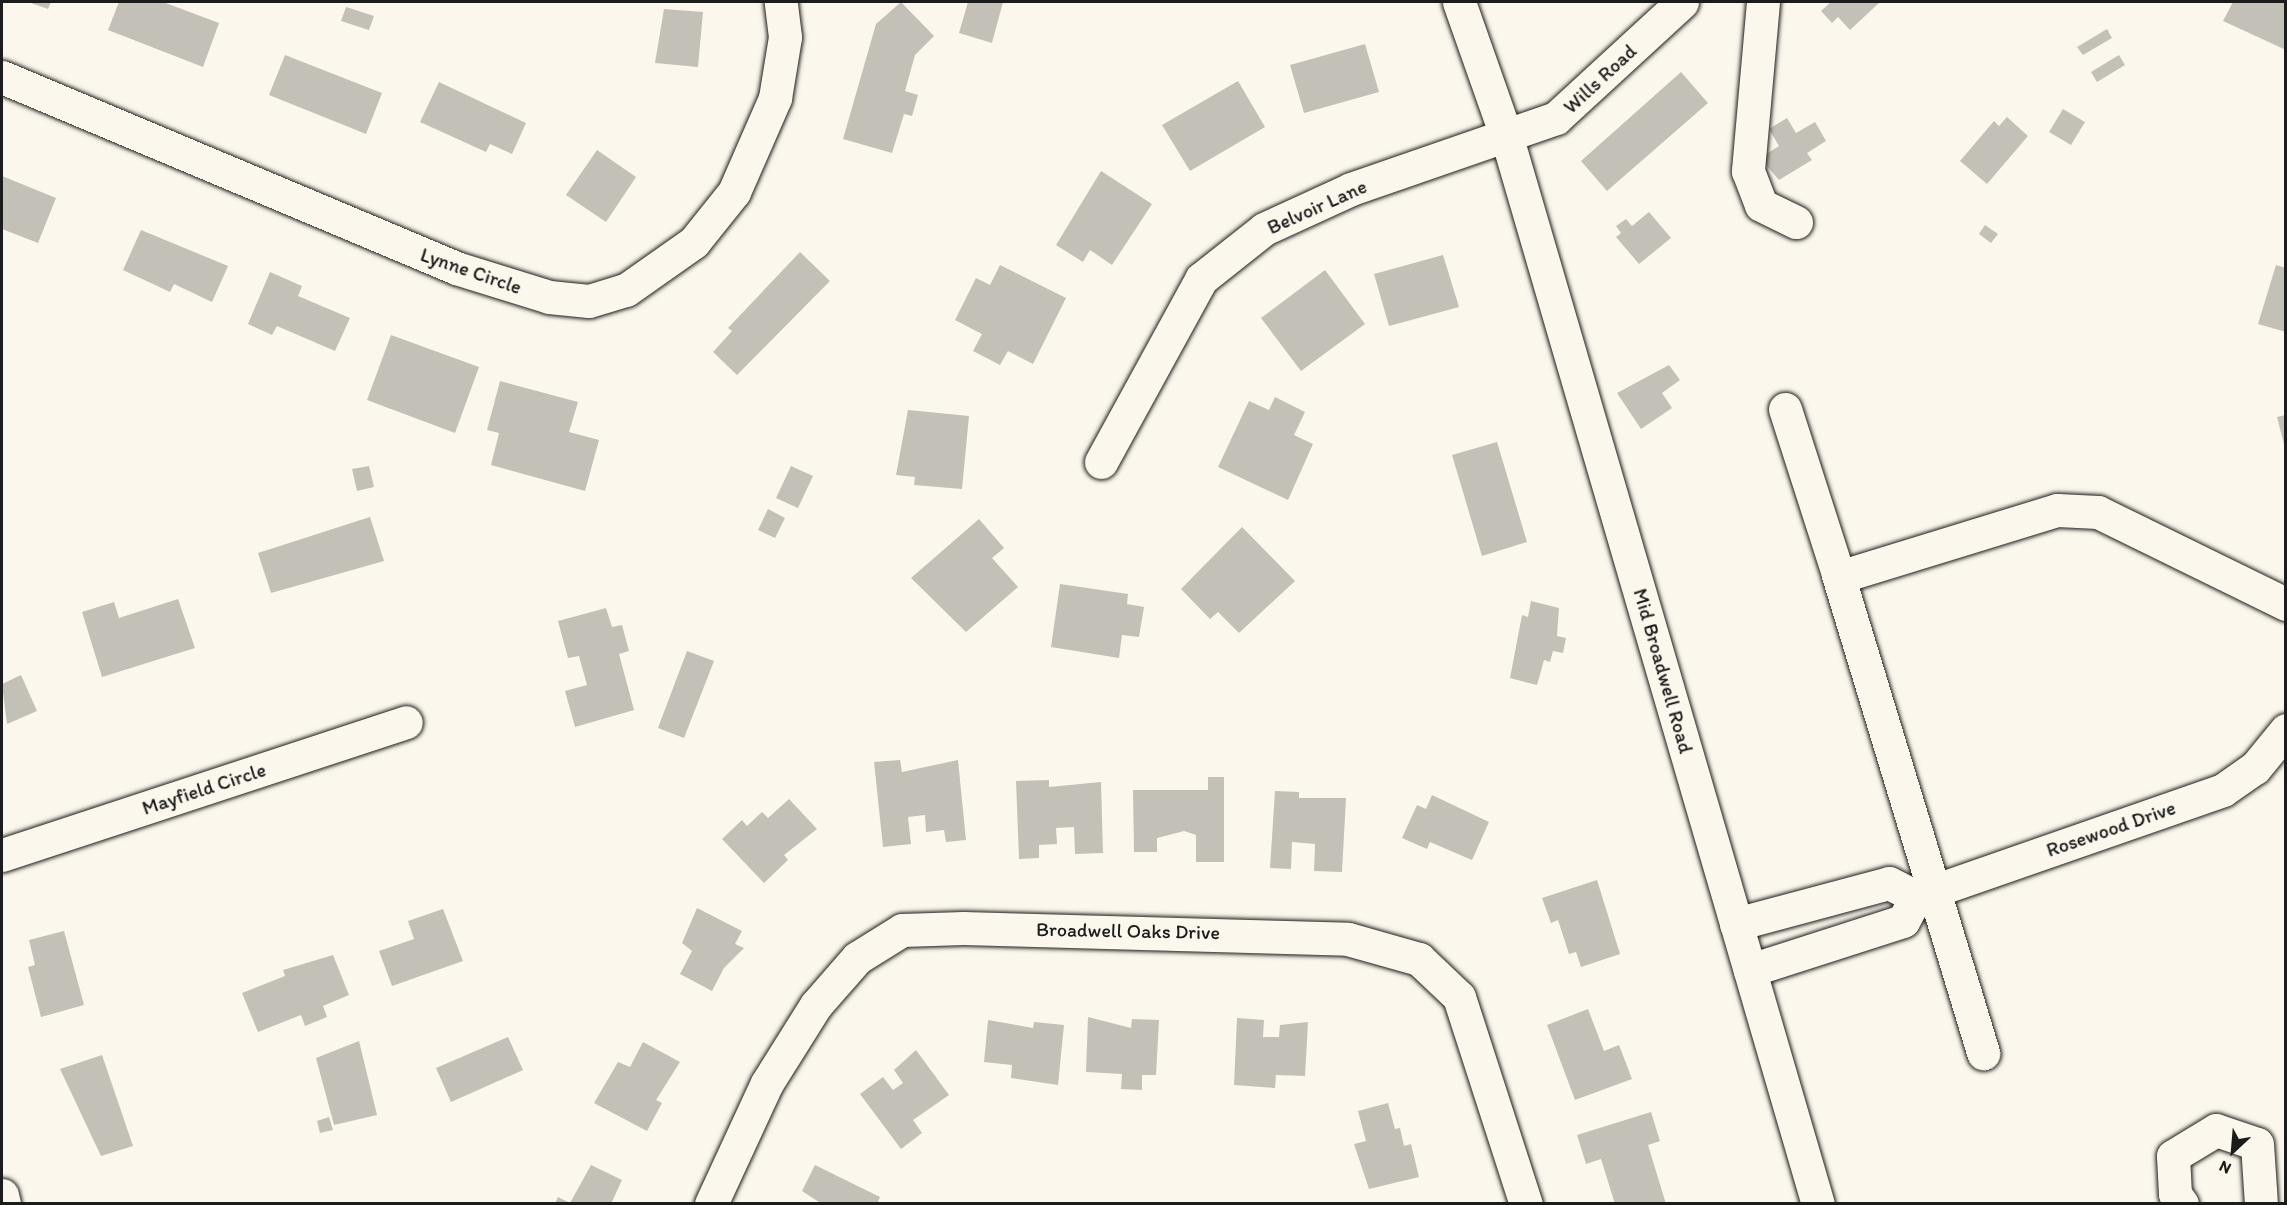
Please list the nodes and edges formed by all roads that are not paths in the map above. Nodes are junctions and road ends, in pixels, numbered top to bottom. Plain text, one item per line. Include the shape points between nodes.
1 (781, 2) edge
2 (1460, 2) edge
3 (1682, 2) edge
4 (1763, 2) edge
5 (2, 77) edge
6 (1507, 138) junction
7 (1796, 222) dead end
8 (1785, 409) dead end
9 (1101, 462) dead end
10 (1838, 575) junction
11 (2286, 604) edge
12 (406, 722) dead end
13 (2286, 730) edge
14 (2, 855) edge
15 (1924, 894) junction
16 (1736, 924) junction
17 (1750, 970) junction
18 (1983, 1053) dead end
19 (2, 1196) edge
20 (4, 1203) edge
21 (711, 1203) edge
22 (1526, 1203) edge
23 (1818, 1203) edge
24 (2182, 1203) edge
25 (2261, 1203) edge

1 - 5 street, Lynne Circle via 784,37 776,98 734,192 694,242 626,290 590,301 549,297 456,268
2 - 6 street, Mid Broadwell Road
3 - 6 street, Wills Road via 1576,104
4 - 7 street via 1748,171 1761,206
6 - 9 street, Belvoir Lane via 1351,189 1264,229 1201,279
6 - 16 street, Mid Broadwell Road
8 - 10 street
10 - 11 street via 2057,510 2098,512
10 - 15 street
12 - 14 street, Mayfield Circle
13 - 15 street, Rosewood Drive via 2255,768 2223,790
15 - 16 street via 1889,883
15 - 17 street via 1903,921
15 - 18 street
16 - 17 street, Mid Broadwell Road
17 - 23 street, Mid Broadwell Road
19 - 20 street
21 - 22 street, Broadwell Oaks Drive via 767,1083 816,1005 857,958 902,930 963,928 1348,939 1419,959 1460,997
24 - 25 street via 2175,1194 2173,1156 2216,1130 2257,1144

